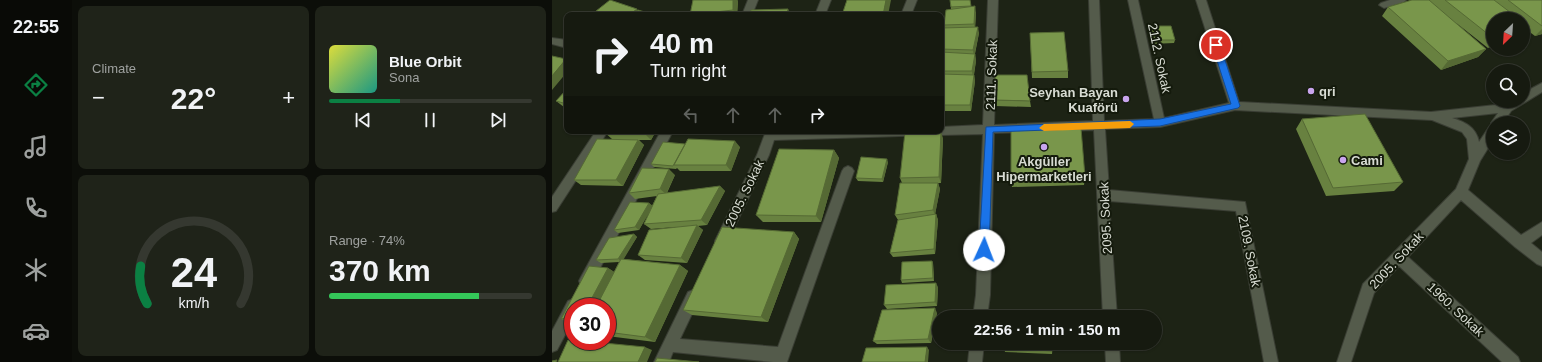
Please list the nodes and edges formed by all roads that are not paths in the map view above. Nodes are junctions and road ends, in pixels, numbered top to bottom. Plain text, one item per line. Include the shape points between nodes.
1 (753, 0) edge
2 (826, 0) edge
3 (912, 0) edge
4 (993, 0) edge
5 (1094, 0) edge
6 (1133, 0) edge
7 (1201, 0) edge
8 (1401, 0) edge
9 (1384, 5) dead end
10 (748, 12) edge
11 (821, 12) edge
12 (907, 12) edge
13 (552, 41) edge
14 (564, 43) edge
15 (1542, 87) edge
16 (1530, 94) edge
17 (1236, 106) junction
18 (1506, 108) joint
19 (1431, 116) junction
20 (1502, 116) edge
21 (1160, 123) junction
22 (1099, 126) junction
23 (989, 129) junction
24 (944, 131) edge
25 (600, 134) edge
26 (666, 134) edge
27 (771, 134) edge
28 (1486, 141) edge
29 (1475, 159) junction
30 (848, 171) dead end
31 (1461, 192) junction
32 (1103, 195) junction
33 (552, 207) edge
34 (1542, 228) edge
35 (1520, 243) junction
36 (714, 254) edge
37 (1399, 257) junction
38 (1542, 260) edge
39 (697, 289) edge
40 (981, 310) edge
41 (1110, 310) edge
42 (552, 345) edge
43 (670, 345) junction
44 (976, 350) edge
45 (1112, 350) edge
46 (781, 359) edge
47 (661, 362) edge
48 (975, 362) edge
49 (1113, 362) edge
50 (1272, 362) edge
51 (1344, 362) edge
52 (1513, 362) edge

1 - 10 street
2 - 11 street
3 - 12 street
4 - 23 street, 2111. Sokak
5 - 22 street, 2095. Sokak
6 - 21 street, 2112. Sokak
7 - 17 street
8 - 9 street
13 - 14 street
15 - 16 street
17 - 19 street
17 - 21 street
18 - 19 street
18 - 20 street
19 - 29 street via 1470,131 1475,143
21 - 22 street
22 - 23 street
22 - 32 street, 2095. Sokak
23 - 24 street
23 - 40 street, 2111. Sokak
25 - 33 street
26 - 42 street
27 - 36 street, 2005. Sokak via 763,155
28 - 29 street
29 - 31 street
30 - 46 street
31 - 35 street
31 - 37 street, 2005. Sokak
32 - 41 street, 2095. Sokak
32 - 50 street, 2109. Sokak via 1241,206
34 - 35 street
35 - 38 street
37 - 51 street, 2005. Sokak via 1368,288
37 - 52 street, 1960. Sokak
39 - 43 street
43 - 46 street
43 - 47 street
44 - 48 street
45 - 49 street

